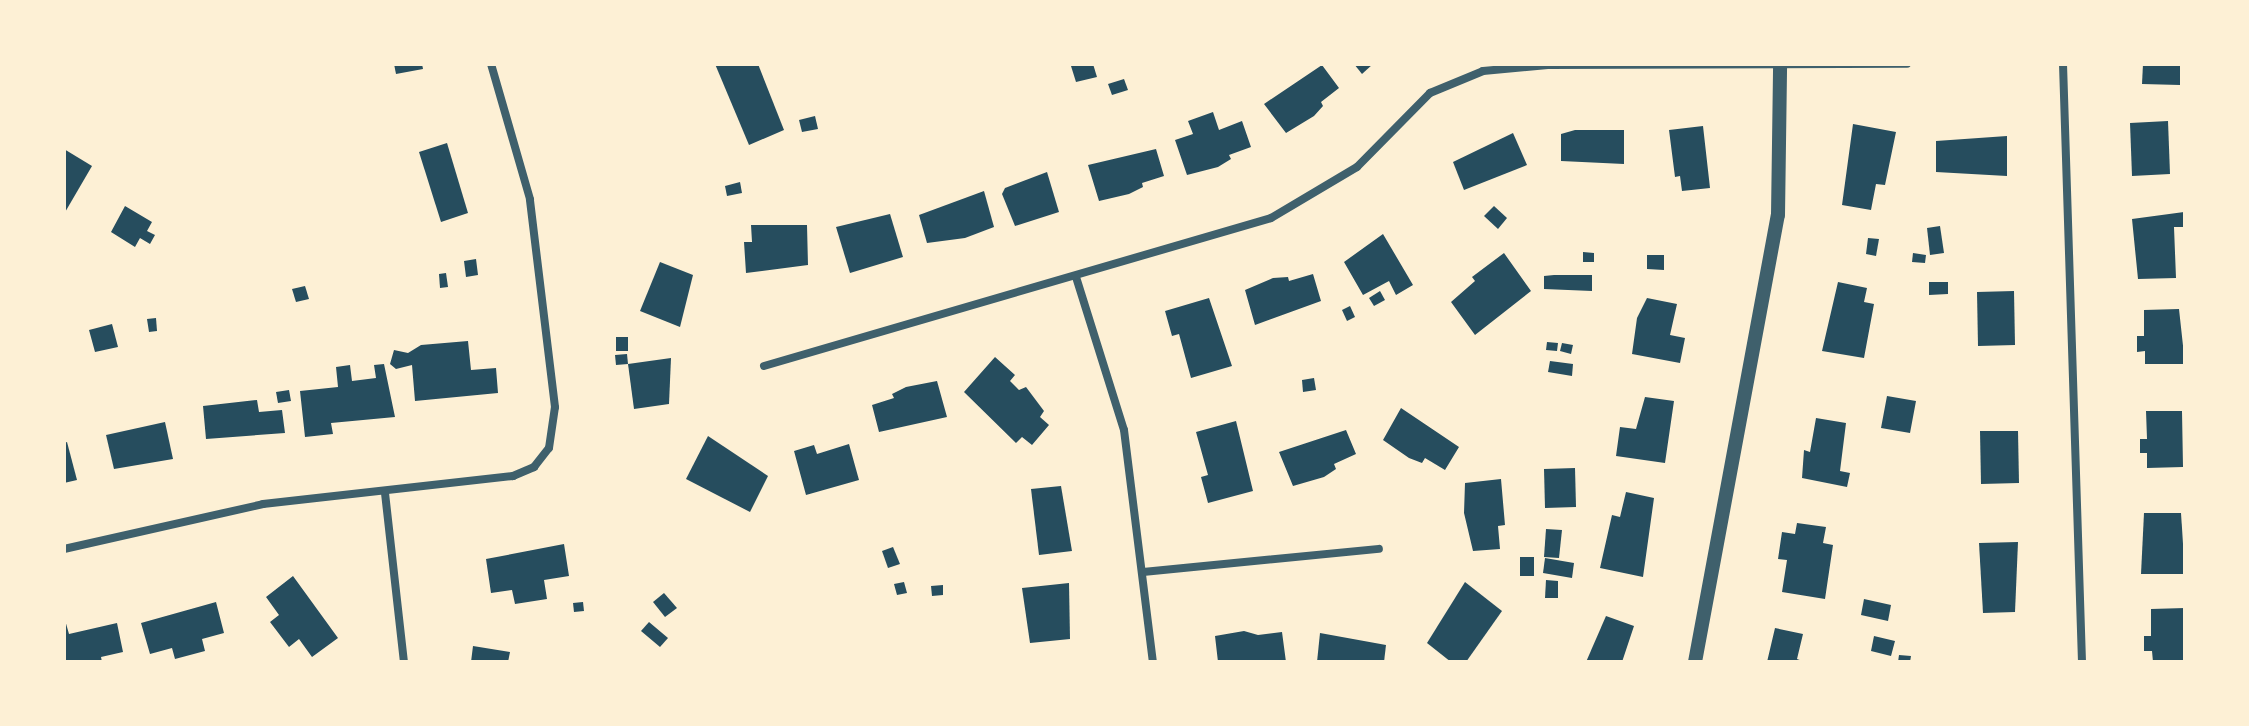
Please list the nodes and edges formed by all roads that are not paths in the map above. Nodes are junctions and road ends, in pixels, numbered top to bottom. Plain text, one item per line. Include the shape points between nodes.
1 (491, 64) edge
2 (1907, 64) edge
3 (2063, 64) edge
4 (1780, 66) edge
5 (1076, 277) junction
6 (764, 366) dead end
7 (385, 493) junction
8 (64, 549) edge
9 (1379, 549) dead end
10 (1143, 572) junction
11 (404, 662) edge
12 (1153, 662) edge
13 (1695, 662) edge
14 (2082, 662) edge

1 - 7 street via 530,199 555,430 534,467 513,476
2 - 4 street
3 - 14 street
4 - 5 street via 1548,65 1483,71 1430,93 1357,167 1303,202 1271,218
4 - 13 street via 1778,215
5 - 6 street
5 - 10 street via 1124,430
7 - 8 street via 263,504
7 - 11 street
9 - 10 street
10 - 12 street

